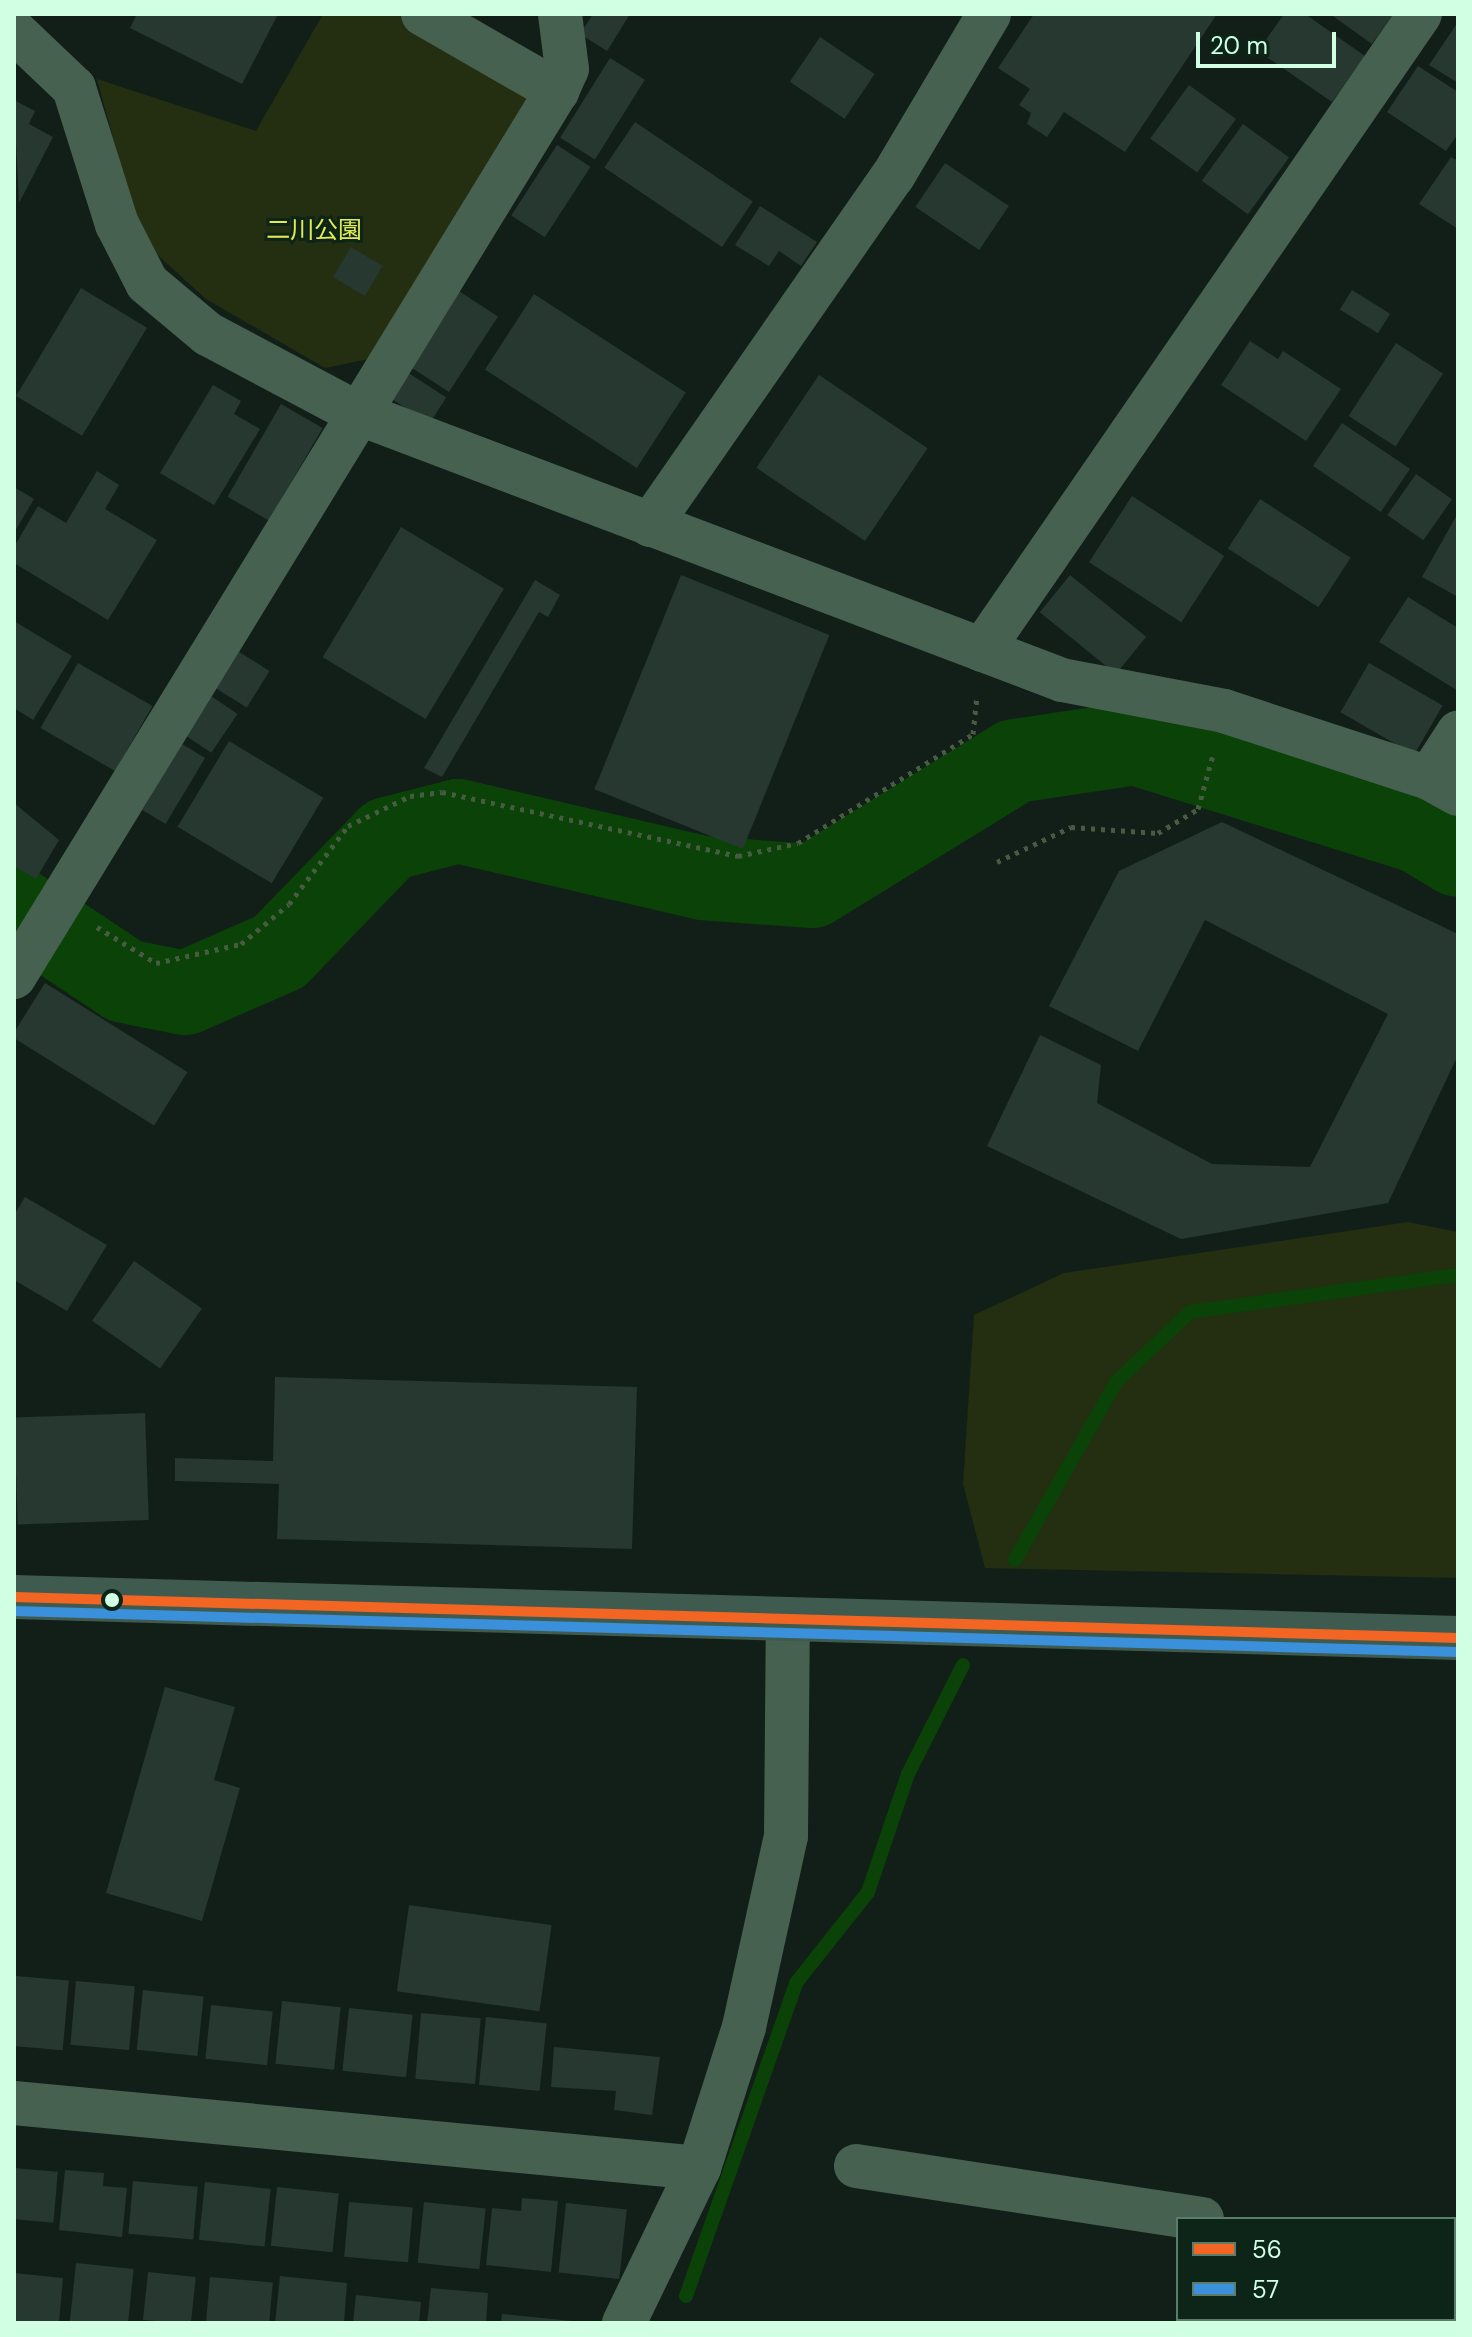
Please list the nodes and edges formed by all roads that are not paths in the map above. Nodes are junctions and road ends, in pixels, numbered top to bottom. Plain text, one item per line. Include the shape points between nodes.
1 (423, 14) edge
2 (560, 14) edge
3 (989, 14) edge
4 (1420, 14) edge
5 (14, 31) edge
6 (557, 91) junction
7 (355, 412) junction
8 (650, 525) junction
9 (982, 650) junction
10 (1458, 733) edge
11 (1444, 786) edge
12 (25, 960) edge
13 (14, 1597) edge
14 (788, 1619) junction
15 (1458, 1638) edge
16 (14, 2103) edge
17 (856, 2166) dead end
18 (699, 2168) junction
19 (1189, 2217) edge
20 (624, 2323) edge

1 - 6 street
2 - 6 street via 567,69
3 - 8 street via 893,176
4 - 9 street
5 - 7 street via 74,88 117,224 147,283 208,334
6 - 7 street
7 - 8 street
7 - 12 street
8 - 9 street
9 - 11 street via 1062,680 1224,711
10 - 11 street
13 - 14 main road
14 - 15 main road
14 - 18 street via 786,1836 744,2027
16 - 18 street
17 - 19 street
18 - 20 street

